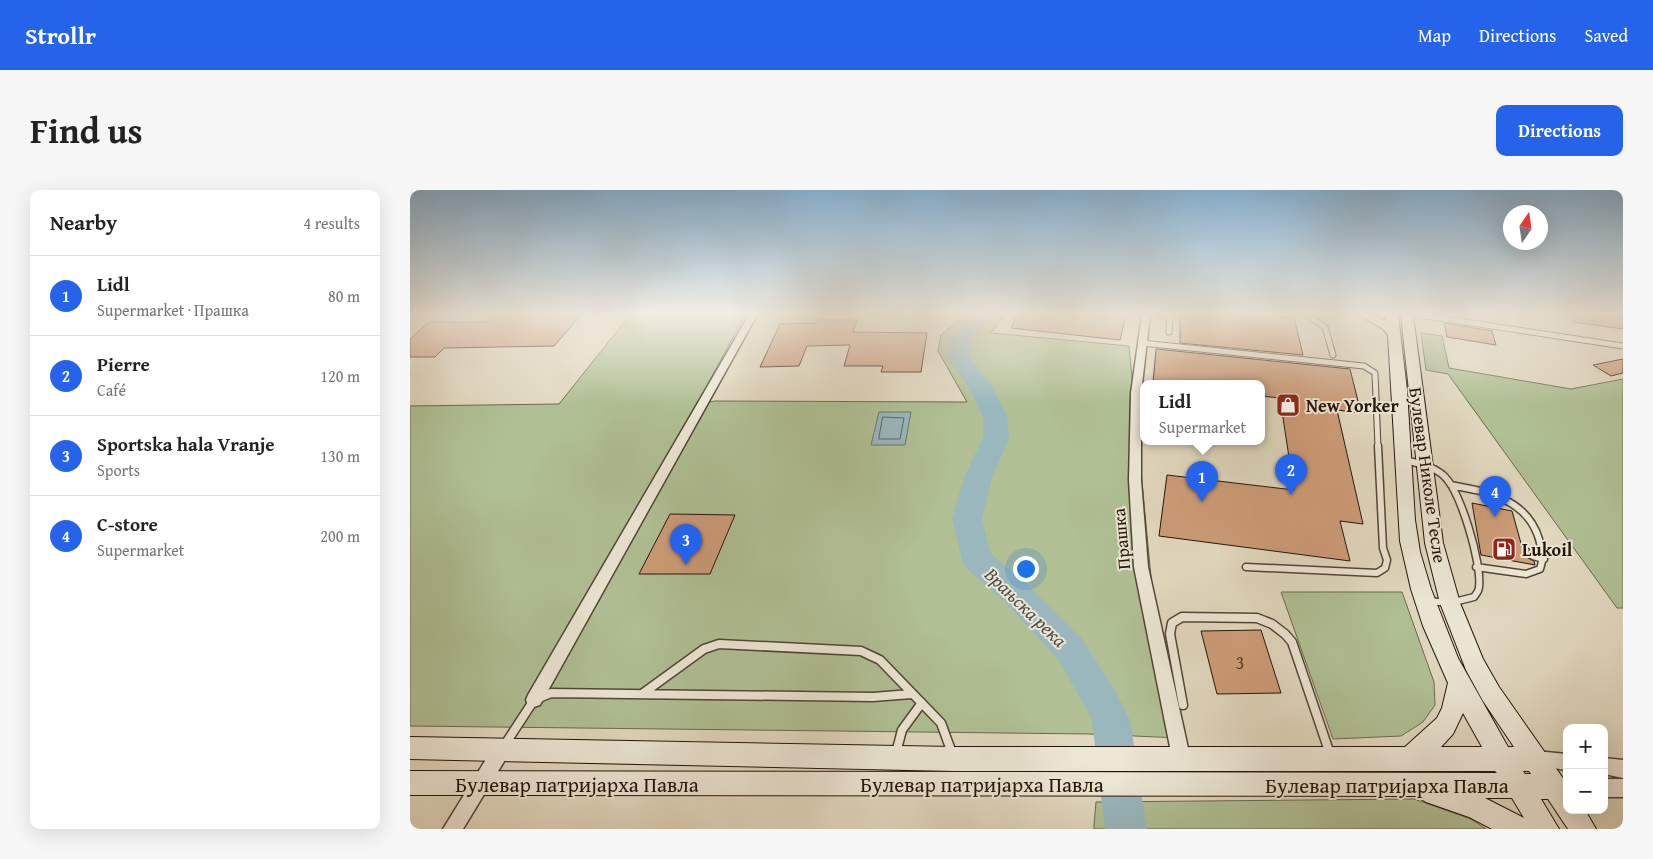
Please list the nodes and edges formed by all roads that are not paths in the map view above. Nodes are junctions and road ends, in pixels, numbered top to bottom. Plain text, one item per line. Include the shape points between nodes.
1 (736, 345) edge
2 (1142, 345) edge
3 (1160, 345) edge
4 (1331, 345) edge
5 (1396, 345) edge
6 (1411, 345) edge
7 (1334, 355) dead end
8 (1403, 460) junction
9 (1426, 465) junction
10 (1451, 484) junction
11 (1532, 556) dead end
12 (1544, 559) junction
13 (1246, 567) dead end
14 (1476, 567) junction
15 (1424, 600) junction
16 (1450, 603) junction
17 (1171, 642) junction
18 (1155, 645) junction
19 (1460, 681) junction
20 (911, 694) junction
21 (642, 695) junction
22 (534, 700) junction
23 (921, 704) junction
24 (1183, 705) dead end
25 (410, 748) edge
26 (502, 749) junction
27 (895, 757) junction
28 (1173, 757) junction
29 (1332, 758) junction
30 (1410, 758) junction
31 (1501, 758) junction
32 (1534, 758) junction
33 (954, 759) junction
34 (1563, 762) edge
35 (1608, 767) edge
36 (1623, 769) edge
37 (410, 784) edge
38 (1409, 784) junction
39 (478, 785) junction
40 (1518, 786) junction
41 (1608, 788) edge
42 (1623, 788) edge
43 (1562, 793) edge
44 (1573, 814) edge
45 (452, 829) edge
46 (1518, 829) edge
47 (1546, 829) edge
48 (1583, 829) edge

1 - 22 street
2 - 18 street, Прашка via 1136,393 1136,511 1141,567
3 - 13 lane via 1364,366 1375,373 1385,568 1378,572
4 - 7 lane
5 - 8 main road, Булевар Николе Тесле
6 - 9 main road, Булевар Николе Тесле
8 - 9 lane
8 - 15 main road, Булевар Николе Тесле via 1410,550
9 - 10 lane
9 - 16 main road, Булевар Николе Тесле via 1434,543
10 - 12 lane via 1482,491 1521,509 1532,521
10 - 14 lane via 1473,545
11 - 12 lane
12 - 14 lane via 1540,568 1526,574
14 - 16 lane via 1479,589 1474,597
15 - 16 lane
15 - 19 main road, Булевар Николе Тесле
16 - 32 main road, Булевар Николе Тесле via 1474,663
17 - 18 lane
17 - 24 lane
17 - 29 lane via 1170,625 1182,616 1257,618 1272,624 1292,642
18 - 28 street, Прашка
19 - 30 main road via 1453,715 1445,728
19 - 31 main road, Булевар Николе Тесле
20 - 21 lane
20 - 21 lane via 880,660 860,651 719,644 704,649
20 - 23 lane
21 - 22 lane via 551,693
22 - 26 lane
23 - 27 lane via 902,730
23 - 33 lane via 941,723
25 - 26 main road, Булевар патријарха Павла
26 - 27 main road, Булевар патријарха Павла
26 - 39 street
27 - 33 main road, Булевар патријарха Павла
28 - 29 main road, Булевар патријарха Павла
28 - 33 main road, Булевар патријарха Павла
29 - 30 main road, Булевар патријарха Павла
30 - 31 main road, Булевар патријарха Павла
31 - 32 main road, Булевар патријарха Павла
31 - 40 main road, Булевар Николе Тесле
32 - 34 street
32 - 43 main road, Булевар Николе Тесле
35 - 36 street
37 - 39 main road, Булевар патријарха Павла
38 - 39 main road, Булевар патријарха Павла
38 - 40 main road, Булевар патријарха Павла
38 - 46 main road via 1474,806
39 - 45 street
40 - 43 main road, Булевар патријарха Павла
40 - 47 main road, Булевар Николе Тесле
41 - 42 street
44 - 48 main road

